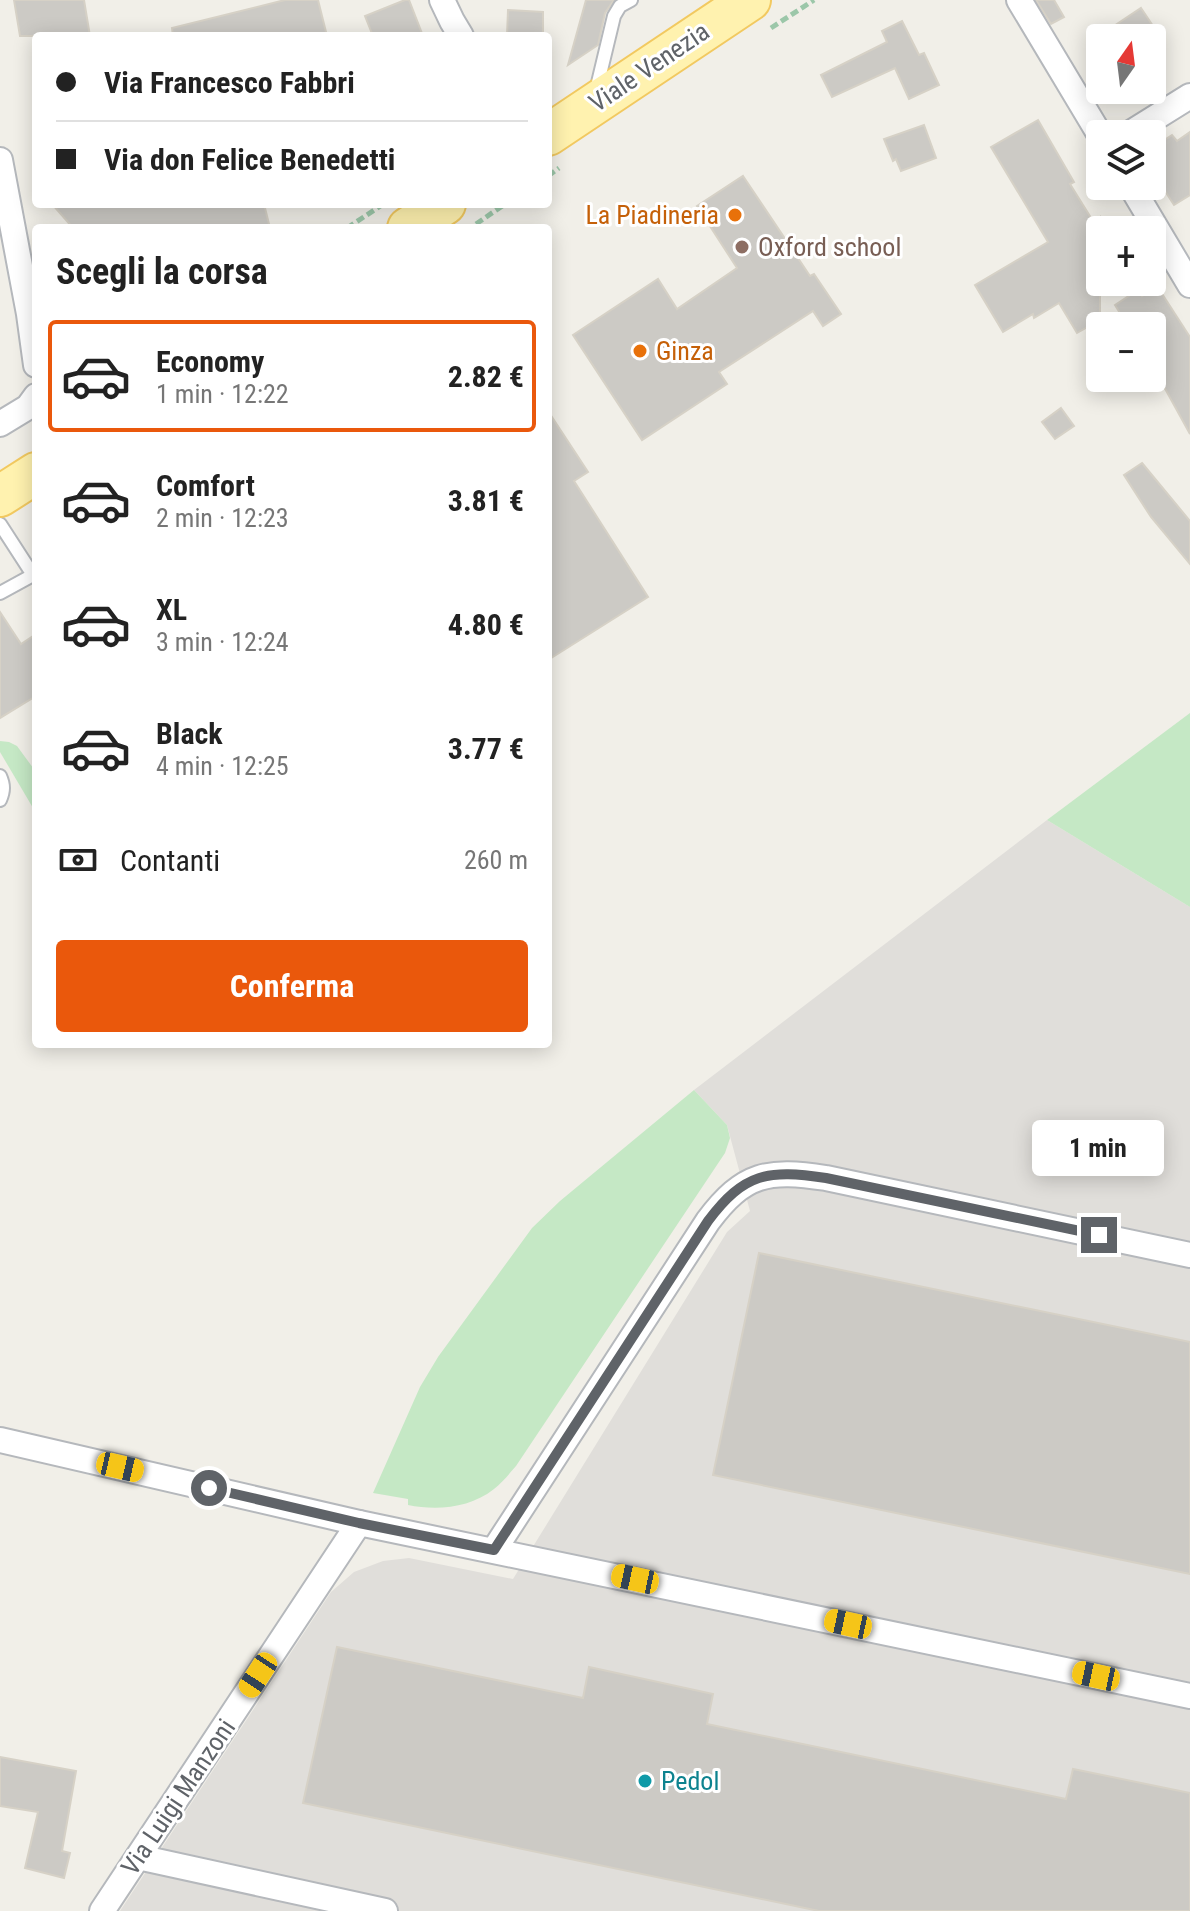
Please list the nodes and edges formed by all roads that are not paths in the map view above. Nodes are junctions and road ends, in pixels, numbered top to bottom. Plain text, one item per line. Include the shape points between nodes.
1 (442, 0) edge
2 (631, 0) edge
3 (750, 0) edge
4 (1019, 0) edge
5 (459, 32) edge
6 (1190, 96) edge
7 (592, 105) junction
8 (1091, 120) edge
9 (1151, 120) edge
10 (552, 132) edge
11 (0, 160) edge
12 (1139, 200) edge
13 (460, 214) edge
14 (423, 224) edge
15 (1190, 285) edge
16 (32, 336) edge
17 (32, 402) edge
18 (0, 424) edge
19 (8, 494) edge
20 (32, 572) edge
21 (32, 576) edge
22 (0, 593) edge
23 (0, 776) edge
24 (0, 800) edge
25 (1190, 1255) edge
26 (0, 1440) edge
27 (359, 1523) junction
28 (494, 1550) junction
29 (1190, 1696) edge
30 (138, 1857) junction
31 (102, 1911) edge
32 (385, 1911) edge

1 - 5 street
2 - 7 lane via 614,16
3 - 7 main road, Viale Venezia
4 - 8 street
6 - 9 street
7 - 10 main road, Viale Venezia
11 - 16 street
12 - 15 street
13 - 14 main road
17 - 18 street
19 - 20 lane
21 - 22 lane
23 - 24 lane
25 - 28 street via 826,1178 776,1174 754,1179 736,1189 708,1221
26 - 27 street
27 - 28 street
27 - 30 street, Via Luigi Manzoni
28 - 29 street
30 - 31 street, Via Luigi Manzoni
30 - 32 street

